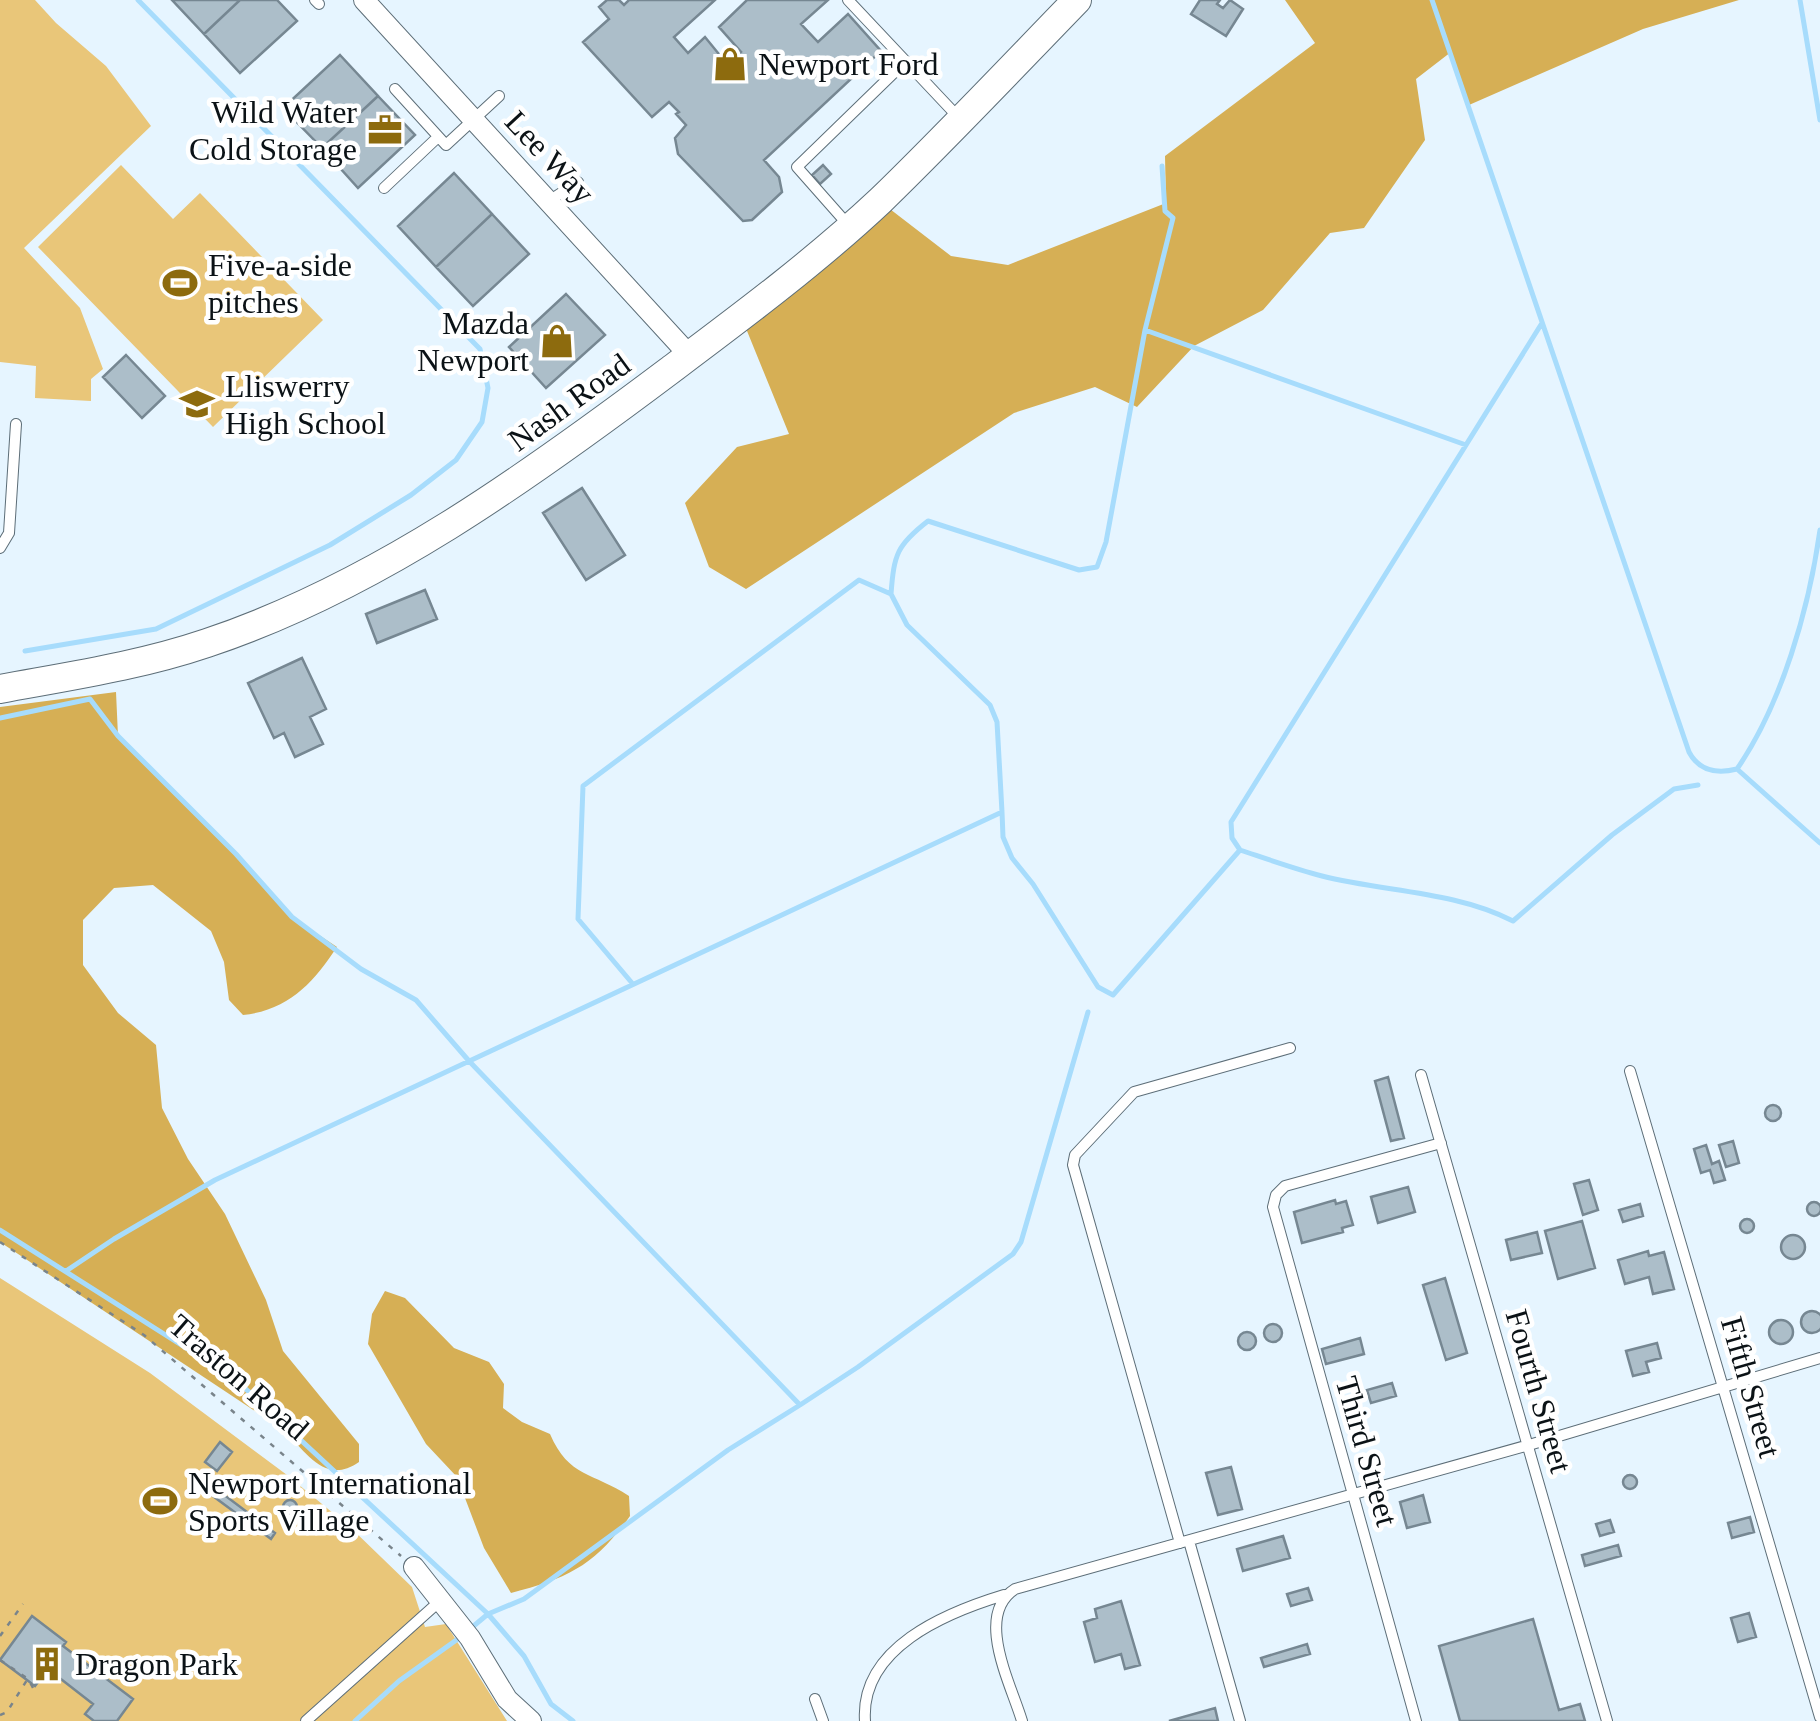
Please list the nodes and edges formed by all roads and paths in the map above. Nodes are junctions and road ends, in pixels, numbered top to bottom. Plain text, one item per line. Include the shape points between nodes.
1 (364, 0) edge
2 (848, 0) edge
3 (1077, 0) edge
4 (904, 63) junction
5 (395, 88) dead end
6 (499, 96) dead end
7 (473, 118) junction
8 (960, 120) junction
9 (438, 137) junction
10 (578, 182) dead end
11 (384, 188) dead end
12 (549, 202) junction
13 (850, 227) junction
14 (690, 356) junction
15 (16, 424) dead end
16 (0, 548) edge
17 (0, 689) edge
18 (1290, 1048) dead end
19 (1630, 1071) dead end
20 (1420, 1075) dead end
21 (1441, 1144) junction
22 (0, 1242) edge
23 (1820, 1358) edge
24 (1726, 1387) junction
25 (1529, 1445) junction
26 (1353, 1493) junction
27 (1185, 1542) junction
28 (414, 1567) joint
29 (1004, 1598) junction
30 (442, 1600) junction
31 (23, 1604) dead end
32 (0, 1636) edge
33 (0, 1660) edge
34 (28, 1679) junction
35 (36, 1693) dead end
36 (816, 1699) dead end
37 (0, 1714) edge
38 (1820, 1717) edge
39 (306, 1721) edge
40 (531, 1721) edge
41 (823, 1721) edge
42 (865, 1721) edge
43 (1022, 1721) edge
44 (1240, 1721) edge
45 (1416, 1721) edge
46 (1606, 1721) edge

1 - 7 street, Lee Way
2 - 4 lane
3 - 8 street, Nash Road
4 - 8 lane
4 - 13 lane via 798,166
5 - 9 lane
6 - 7 lane
7 - 9 lane via 446,145
7 - 12 street, Lee Way
8 - 13 street, Nash Road
9 - 11 lane
10 - 12 lane
12 - 14 street, Lee Way
13 - 14 street, Nash Road
14 - 17 street, Nash Road via 482,505 278,616 130,666
15 - 16 lane via 9,533
18 - 27 lane via 1134,1092 1075,1155
19 - 24 lane, Fifth Street
20 - 21 lane, Fourth Street
21 - 25 lane, Fourth Street
21 - 26 lane, Third Street via 1286,1186 1276,1195 1275,1214
22 - 28 path, Traston Road via 144,1335
23 - 24 lane
24 - 25 lane
24 - 38 lane, Fifth Street
25 - 26 lane
25 - 46 lane, Fourth Street
26 - 27 lane
26 - 45 lane, Third Street
27 - 29 lane
27 - 44 lane
28 - 30 street
29 - 42 lane via 960,1608 904,1642 876,1671 864,1700
29 - 43 lane via 994,1618 996,1636
30 - 39 lane
30 - 40 street via 507,1698
31 - 32 path
33 - 34 path
34 - 35 path
34 - 37 path
36 - 41 lane

